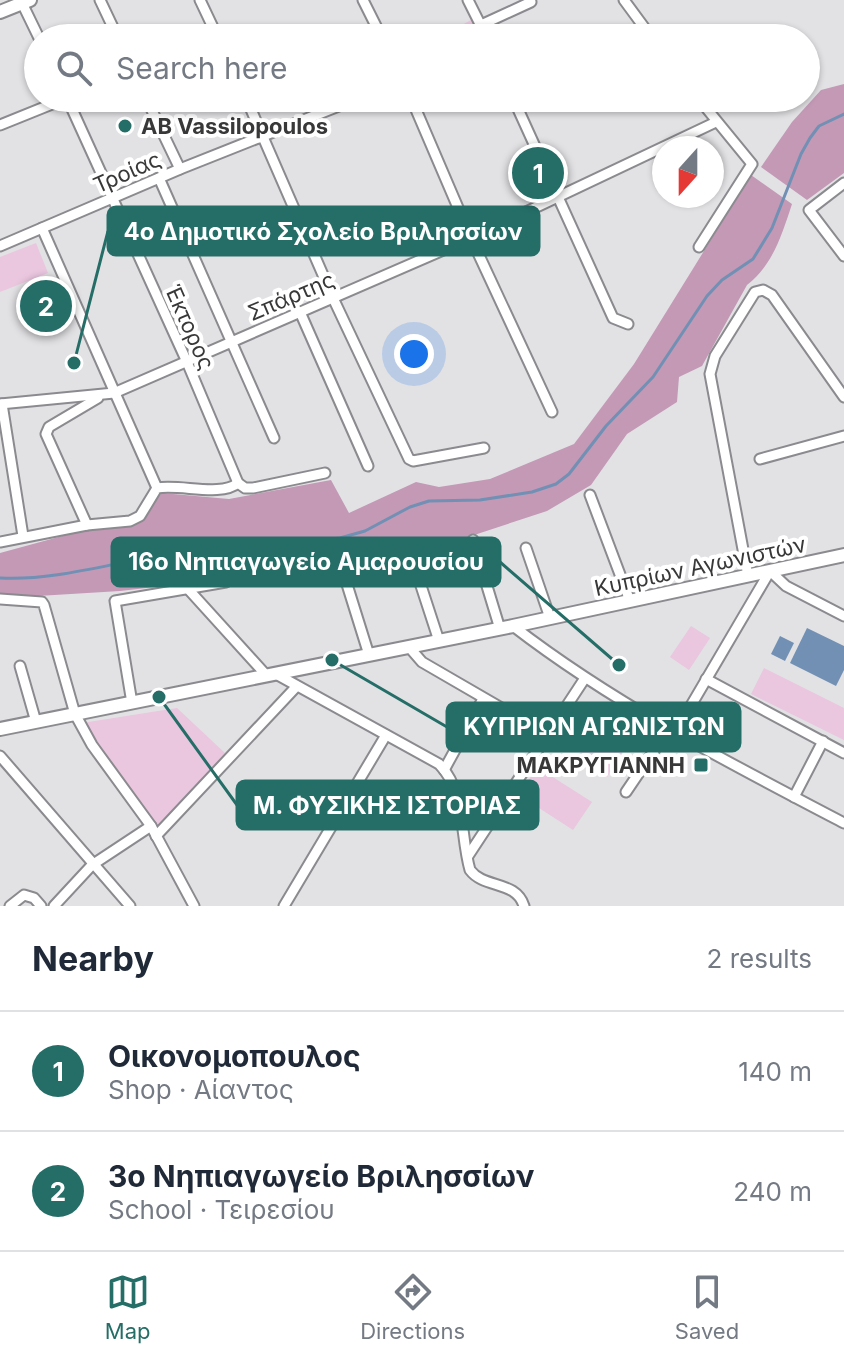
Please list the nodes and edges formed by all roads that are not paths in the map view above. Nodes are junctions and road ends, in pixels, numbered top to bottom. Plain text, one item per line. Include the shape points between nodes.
1 (100, 0) edge
2 (200, 0) edge
3 (363, 0) edge
4 (468, 0) edge
5 (624, 0) edge
6 (26, 2) edge
7 (531, 2) dead end
8 (0, 12) edge
9 (34, 24) edge
10 (111, 24) edge
11 (211, 24) edge
12 (375, 24) edge
13 (480, 24) edge
14 (483, 24) edge
15 (642, 24) edge
16 (33, 112) edge
17 (74, 112) edge
18 (153, 112) edge
19 (253, 112) edge
20 (324, 112) edge
21 (417, 112) edge
22 (519, 112) edge
23 (708, 112) edge
24 (716, 122) junction
25 (1, 125) edge
26 (264, 136) junction
27 (180, 169) junction
28 (159, 178) junction
29 (844, 183) edge
30 (557, 197) junction
31 (114, 199) junction
32 (42, 228) junction
33 (471, 238) junction
34 (1, 244) edge
35 (699, 247) dead end
36 (844, 256) edge
37 (333, 298) junction
38 (300, 312) junction
39 (628, 324) dead end
40 (231, 342) junction
41 (187, 362) junction
42 (114, 393) junction
43 (101, 396) junction
44 (844, 397) edge
45 (1, 404) edge
46 (552, 412) dead end
47 (844, 436) edge
48 (274, 438) dead end
49 (484, 448) dead end
50 (760, 459) dead end
51 (368, 466) dead end
52 (325, 473) dead end
53 (238, 483) junction
54 (157, 488) junction
55 (590, 495) dead end
56 (87, 525) junction
57 (23, 536) junction
58 (473, 540) dead end
59 (0, 542) edge
60 (526, 548) dead end
61 (410, 552) dead end
62 (844, 555) edge
63 (770, 571) junction
64 (748, 576) junction
65 (345, 578) dead end
66 (226, 582) dead end
67 (189, 590) junction
68 (0, 599) edge
69 (630, 601) junction
70 (844, 616) edge
71 (550, 618) junction
72 (506, 628) junction
73 (439, 641) junction
74 (409, 647) junction
75 (369, 655) junction
76 (20, 666) dead end
77 (271, 675) junction
78 (585, 678) junction
79 (706, 679) junction
80 (296, 687) junction
81 (483, 699) junction
82 (132, 703) junction
83 (75, 714) junction
84 (36, 722) junction
85 (0, 729) edge
86 (673, 729) junction
87 (386, 735) junction
88 (548, 735) junction
89 (823, 741) junction
90 (844, 753) edge
91 (0, 756) edge
92 (444, 770) junction
93 (626, 792) dead end
94 (794, 797) junction
95 (844, 823) edge
96 (151, 826) junction
97 (156, 836) junction
98 (468, 856) junction
99 (92, 865) junction
100 (10, 906) edge
101 (41, 906) edge
102 (54, 906) edge
103 (130, 906) edge
104 (194, 906) edge
105 (284, 906) edge
106 (524, 906) edge

1 - 10 street
2 - 11 street
3 - 12 street
4 - 13 street
5 - 15 street
6 - 8 street
6 - 9 street
7 - 14 street
16 - 25 street
17 - 31 street, Έκτορος
18 - 27 street
19 - 26 street
20 - 26 street, Τροίας
21 - 33 street
22 - 30 street
23 - 24 street
24 - 30 street, Σπάρτης
24 - 35 street via 752,164
26 - 27 street, Τροίας
26 - 37 street
27 - 28 street, Τροίας
28 - 31 street, Τροίας
28 - 40 street
29 - 36 street via 809,210
30 - 33 street, Σπάρτης
30 - 39 street via 613,318
31 - 32 street, Τροίας
31 - 41 street, Έκτορος
32 - 34 street, Τροίας
32 - 42 street
33 - 37 street, Σπάρτης
33 - 46 street
37 - 38 street, Σπάρτης
37 - 49 street via 410,460
38 - 40 street, Σπάρτης
38 - 51 street
40 - 41 street, Σπάρτης
40 - 48 street
41 - 42 street, Σπάρτης
41 - 53 street, Έκτορος
42 - 43 street, Σπάρτης
42 - 54 street
43 - 45 street, Σπάρτης
43 - 56 street via 49,427 46,434
44 - 64 street via 767,291 749,298 711,365 710,381
45 - 57 street
47 - 50 street
52 - 53 street via 253,488
53 - 54 street via 219,491
54 - 56 street via 140,516
55 - 69 street
56 - 57 street
57 - 59 street
58 - 72 street
60 - 71 street
61 - 73 street
62 - 63 street, Κυπρίων Αγωνιστών
63 - 64 street, Κυπρίων Αγωνιστών
63 - 70 street via 786,586
63 - 79 street
64 - 69 street, Κυπρίων Αγωνιστών
65 - 75 street
66 - 67 street
67 - 77 street
67 - 82 street via 115,601
68 - 83 street via 42,602
69 - 71 street, Κυπρίων Αγωνιστών
71 - 72 street, Κυπρίων Αγωνιστών
72 - 73 street, Κυπρίων Αγωνιστών
72 - 78 street
73 - 74 street, Κυπρίων Αγωνιστών
74 - 75 street, Κυπρίων Αγωνιστών
74 - 81 street via 422,662
75 - 77 street, Κυπρίων Αγωνιστών
76 - 84 street
77 - 80 street
77 - 82 street, Κυπρίων Αγωνιστών
78 - 86 street
78 - 88 street
79 - 86 street
79 - 89 street
80 - 87 street
80 - 97 street
81 - 88 street
81 - 92 street
82 - 83 street, Κυπρίων Αγωνιστών
83 - 84 street, Κυπρίων Αγωνιστών
83 - 96 street
84 - 85 street, Κυπρίων Αγωνιστών
86 - 93 street
86 - 94 street
87 - 92 street
87 - 105 street
88 - 98 street
89 - 90 street
89 - 94 street
91 - 99 street
92 - 98 street via 458,803
94 - 95 street
96 - 97 street
96 - 99 street
97 - 104 street
98 - 106 street via 478,878 515,891
99 - 102 street
99 - 103 street
100 - 101 street via 24,895

